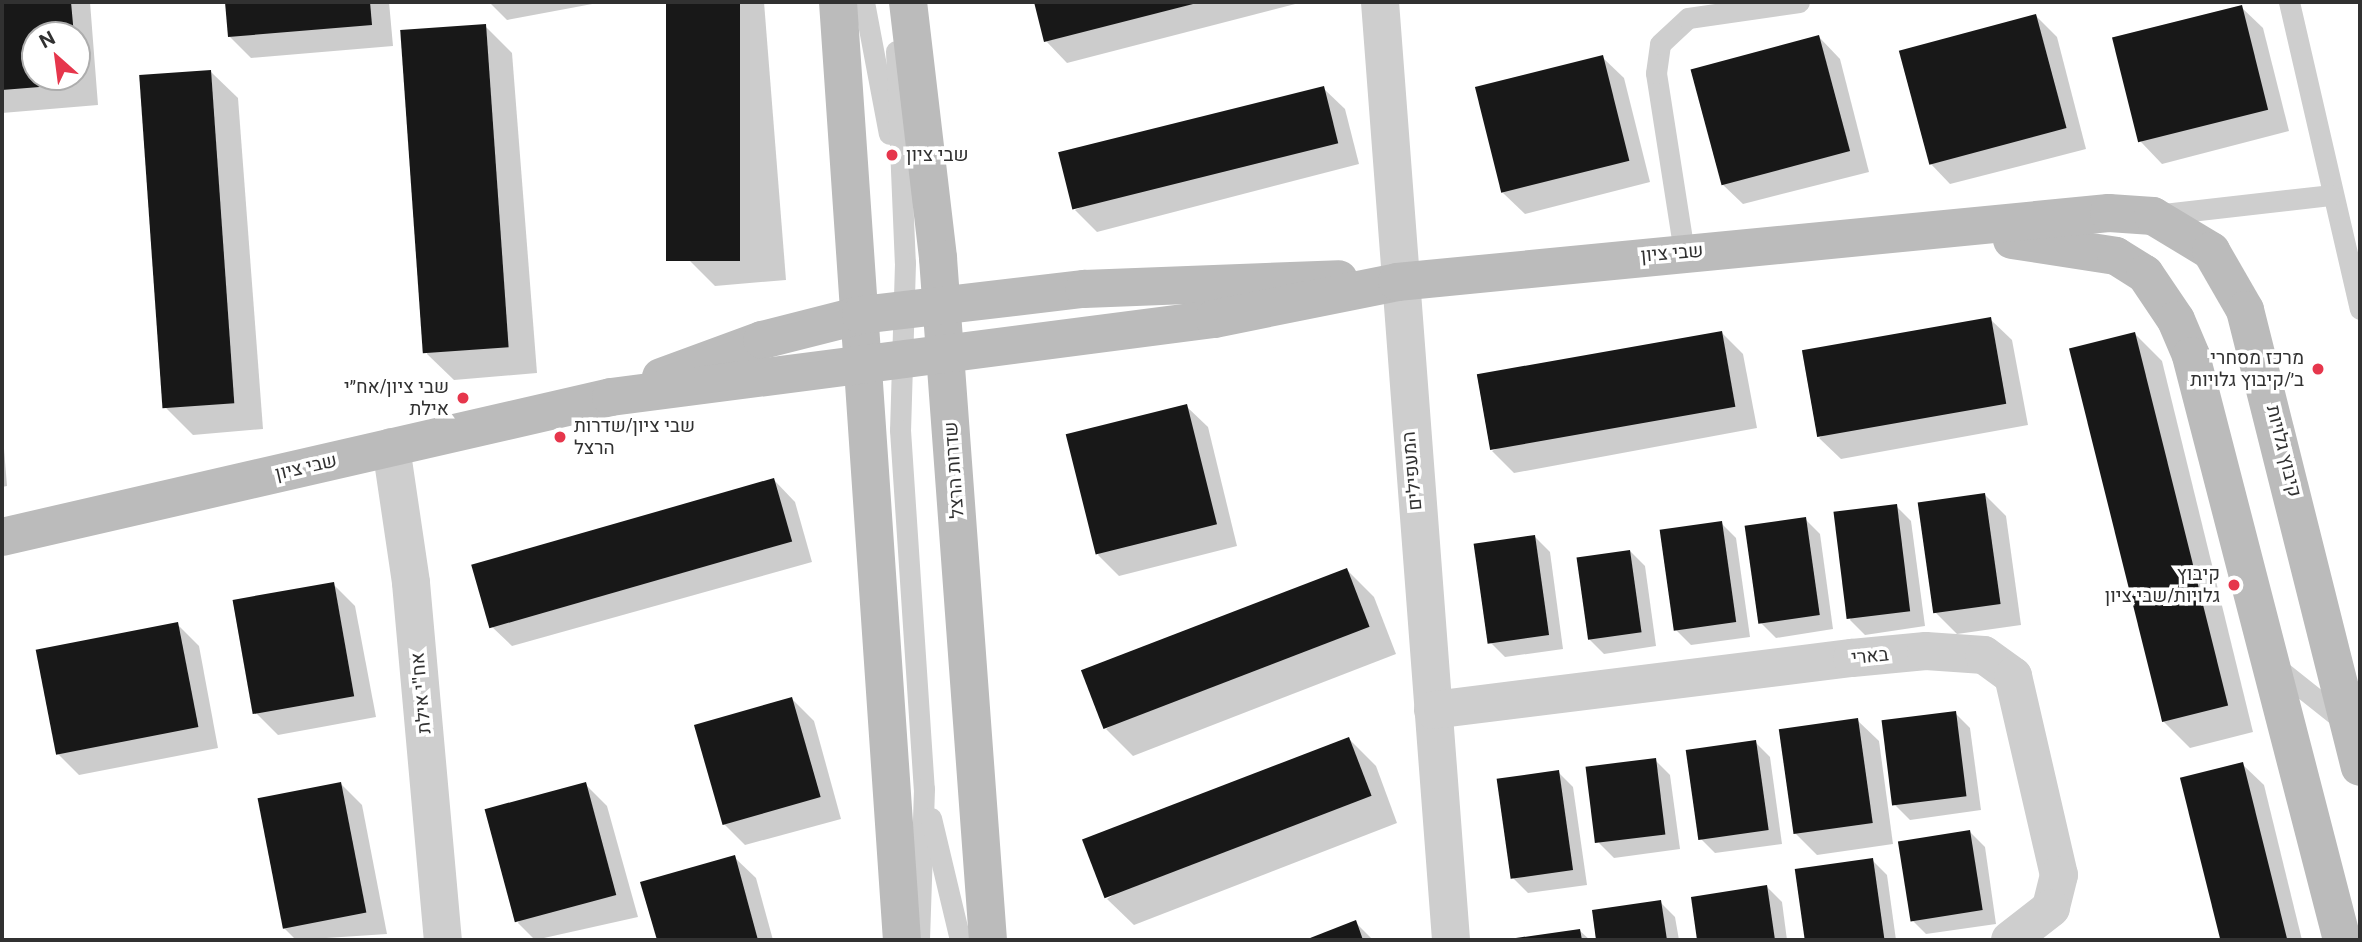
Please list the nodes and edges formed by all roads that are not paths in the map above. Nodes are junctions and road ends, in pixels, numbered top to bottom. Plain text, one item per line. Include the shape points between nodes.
1 (838, 2) edge
2 (864, 2) edge
3 (894, 2) edge
4 (908, 2) edge
5 (1380, 2) edge
6 (1799, 2) edge
7 (2289, 2) edge
8 (2330, 195) junction
9 (903, 208) junction
10 (2153, 216) junction
11 (1948, 232) junction
12 (1684, 252) junction
13 (1396, 282) junction
14 (941, 305) junction
15 (2360, 309) edge
16 (903, 310) junction
17 (861, 316) junction
18 (945, 355) junction
19 (882, 362) junction
20 (611, 397) junction
21 (391, 447) junction
22 (2, 537) edge
23 (2270, 661) junction
24 (1433, 710) junction
25 (2356, 725) edge
26 (2360, 767) edge
27 (924, 789) junction
28 (443, 940) edge
29 (902, 940) edge
30 (919, 940) edge
31 (960, 940) edge
32 (988, 940) edge
33 (1451, 940) edge
34 (2010, 940) edge
35 (2342, 940) edge

1 - 17 street
2 - 9 lane
3 - 9 lane
4 - 14 street, שדרות הרצל via 925,113
5 - 13 street, המעפילים
6 - 12 lane via 1688,18 1660,44 1656,73
7 - 8 lane
8 - 10 lane
8 - 15 lane
9 - 16 lane
10 - 11 street, שבי ציון via 2109,213
10 - 25 street, קיבוץ גלויות via 2211,251 2245,310
11 - 12 street, שבי ציון
11 - 23 street, שבי ציון via 2116,256 2159,291 2191,356
12 - 13 street, שבי ציון
13 - 14 street, שבי ציון via 1250,279
13 - 18 street, שבי ציון via 1214,319
13 - 24 street, המעפילים
14 - 16 street, שבי ציון
14 - 18 street, שדרות הרצל
16 - 17 street, שבי ציון
16 - 19 lane
17 - 19 street
17 - 20 street, שבי ציון via 738,347
18 - 19 street, שבי ציון
18 - 32 street, שדרות הרצל
19 - 20 street, שבי ציון
19 - 27 lane
19 - 29 street
20 - 21 street, שבי ציון
21 - 22 street, שבי ציון
21 - 28 street, אח"י אילת via 411,583
23 - 25 lane
23 - 35 street
24 - 33 street, המעפילים
24 - 34 street, בארי via 1865,657 1926,651 1984,655 2013,676 2059,874 2051,908
25 - 26 street, קיבוץ גלויות
27 - 30 lane
27 - 31 lane

